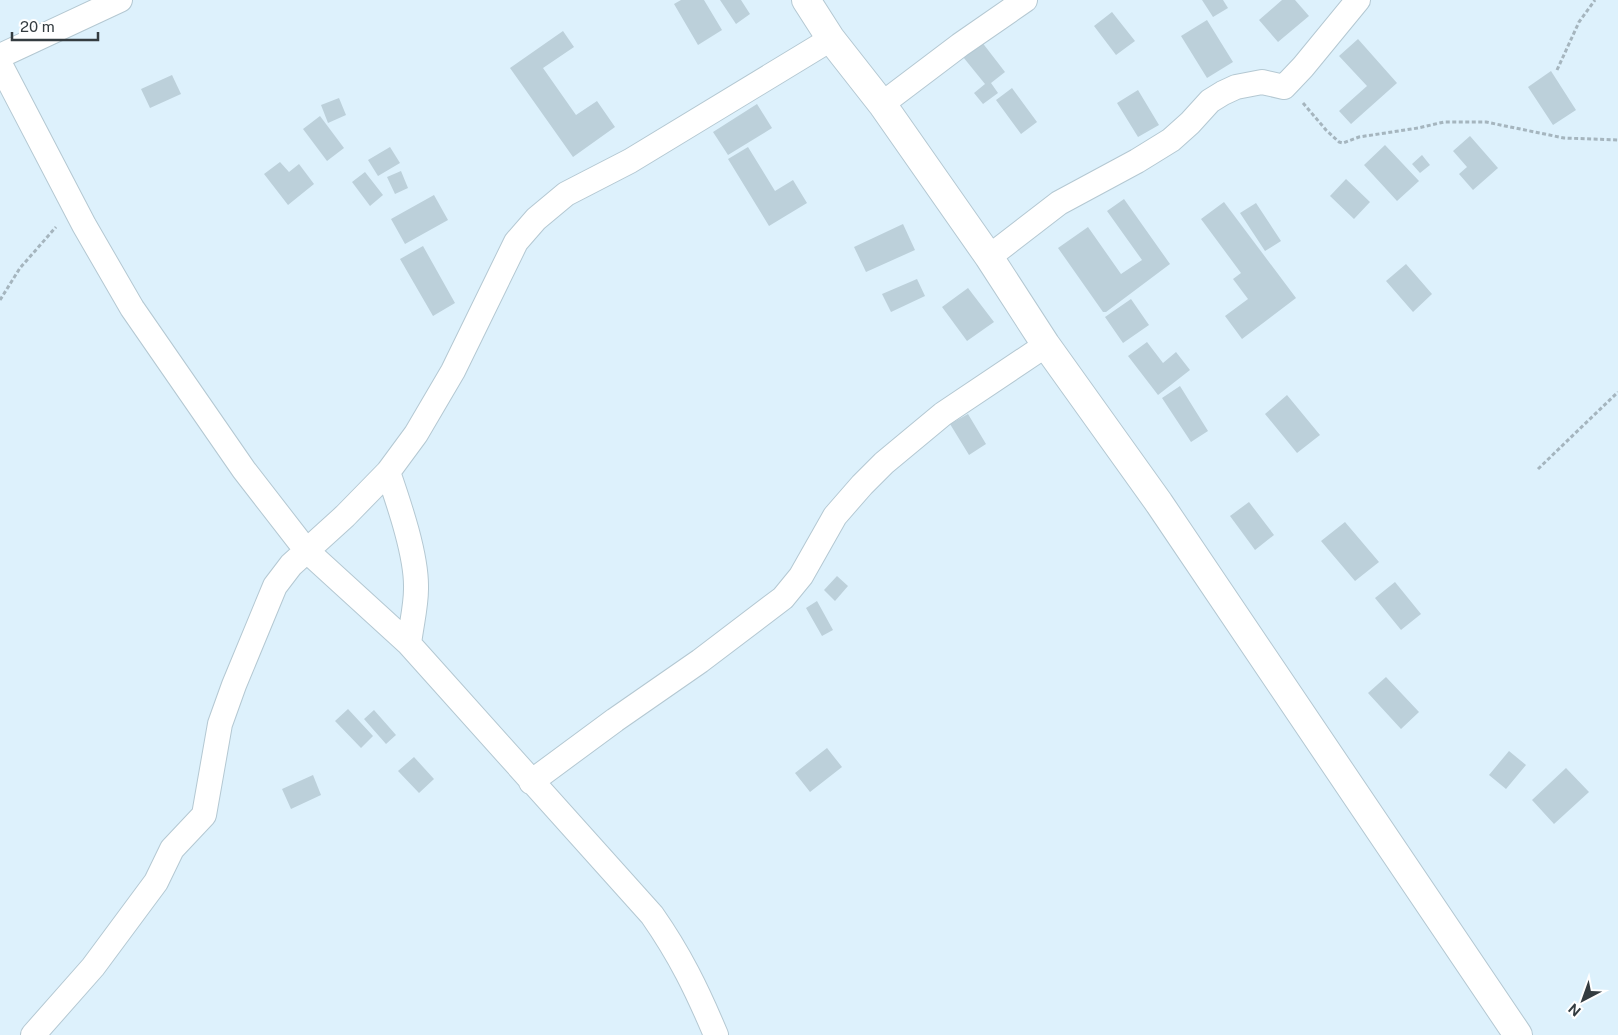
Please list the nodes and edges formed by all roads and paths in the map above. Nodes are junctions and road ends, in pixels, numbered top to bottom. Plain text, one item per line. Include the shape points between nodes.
1 (120, 0) edge
2 (806, 0) edge
3 (1024, 0) edge
4 (1358, 0) edge
5 (1595, 0) edge
6 (832, 39) junction
7 (0, 56) edge
8 (0, 64) edge
9 (1557, 70) dead end
10 (1284, 87) junction
11 (882, 104) junction
12 (1618, 140) edge
13 (74, 206) junction
14 (989, 257) junction
15 (0, 300) edge
16 (1046, 345) junction
17 (1618, 392) edge
18 (1538, 469) dead end
19 (388, 472) junction
20 (306, 550) junction
21 (409, 644) junction
22 (531, 782) junction
23 (34, 1035) edge
24 (716, 1035) edge
25 (1518, 1035) edge

1 - 7 street
2 - 6 street
3 - 11 street
4 - 10 street
5 - 9 path via 1579,22
6 - 11 street
6 - 19 street via 630,161 566,194 536,219 516,242 448,379 416,434
8 - 13 street
10 - 12 path via 1343,143 1359,137 1444,122 1486,122 1564,138
10 - 14 street via 1262,82 1223,93 1210,101 1170,140 1059,202
11 - 14 street
13 - 15 path via 20,268
13 - 20 street via 138,316 244,470
14 - 16 street
16 - 22 street via 943,414 884,463 835,516 801,576 782,598
16 - 25 street via 1159,503
17 - 18 path
19 - 20 street
19 - 21 street via 414,566 416,589
20 - 21 street
20 - 23 street via 276,586 234,685 220,724 204,815 172,849 156,882 93,967
21 - 22 street
22 - 24 street via 652,915 673,944

